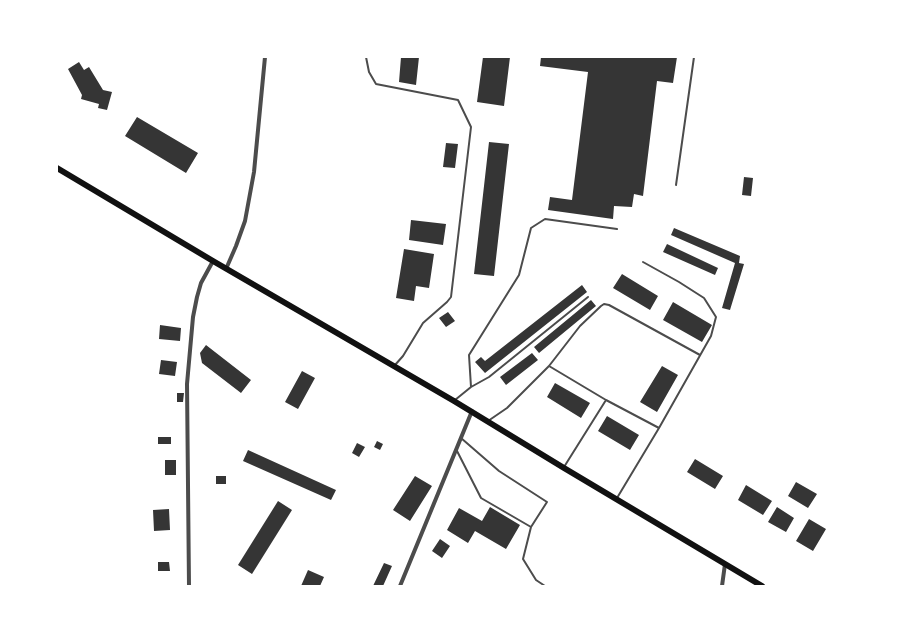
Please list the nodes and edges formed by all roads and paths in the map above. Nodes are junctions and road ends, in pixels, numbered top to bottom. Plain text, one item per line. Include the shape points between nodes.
1 (265, 57) edge
2 (366, 57) edge
3 (694, 57) edge
4 (57, 168) edge
5 (676, 185) dead end
6 (617, 229) dead end
7 (213, 261) junction
8 (642, 262) dead end
9 (226, 269) junction
10 (588, 298) dead end
11 (700, 355) junction
12 (395, 366) junction
13 (550, 366) junction
14 (471, 387) junction
15 (606, 400) junction
16 (454, 401) junction
17 (472, 412) junction
18 (488, 421) junction
19 (659, 428) junction
20 (461, 438) junction
21 (456, 449) junction
22 (564, 468) junction
23 (616, 499) junction
24 (532, 527) junction
25 (725, 564) junction
26 (190, 586) edge
27 (400, 586) edge
28 (545, 586) edge
29 (722, 586) edge
30 (762, 586) edge

1 - 9 street via 254,172 245,221
2 - 12 lane via 369,72 376,84 458,100 471,127 451,297 423,323
3 - 5 lane
4 - 7 highway
6 - 14 lane via 545,220 531,228 520,275 469,355
7 - 9 highway
7 - 26 street via 201,283 197,297 187,384
8 - 11 lane via 704,298 711,308 716,318 711,336
9 - 12 highway
10 - 14 lane via 489,377
11 - 13 lane via 606,304 580,326
11 - 19 lane
12 - 16 highway
13 - 15 lane
13 - 18 lane via 507,408
14 - 16 lane
15 - 19 lane
15 - 22 lane
16 - 17 highway
17 - 18 highway
17 - 20 street
18 - 22 highway
19 - 23 lane
20 - 21 street
20 - 24 lane via 499,471 547,502
21 - 24 lane via 481,498
21 - 27 street
22 - 23 highway
23 - 25 highway
24 - 28 lane via 523,559 536,580
25 - 29 street
25 - 30 highway

